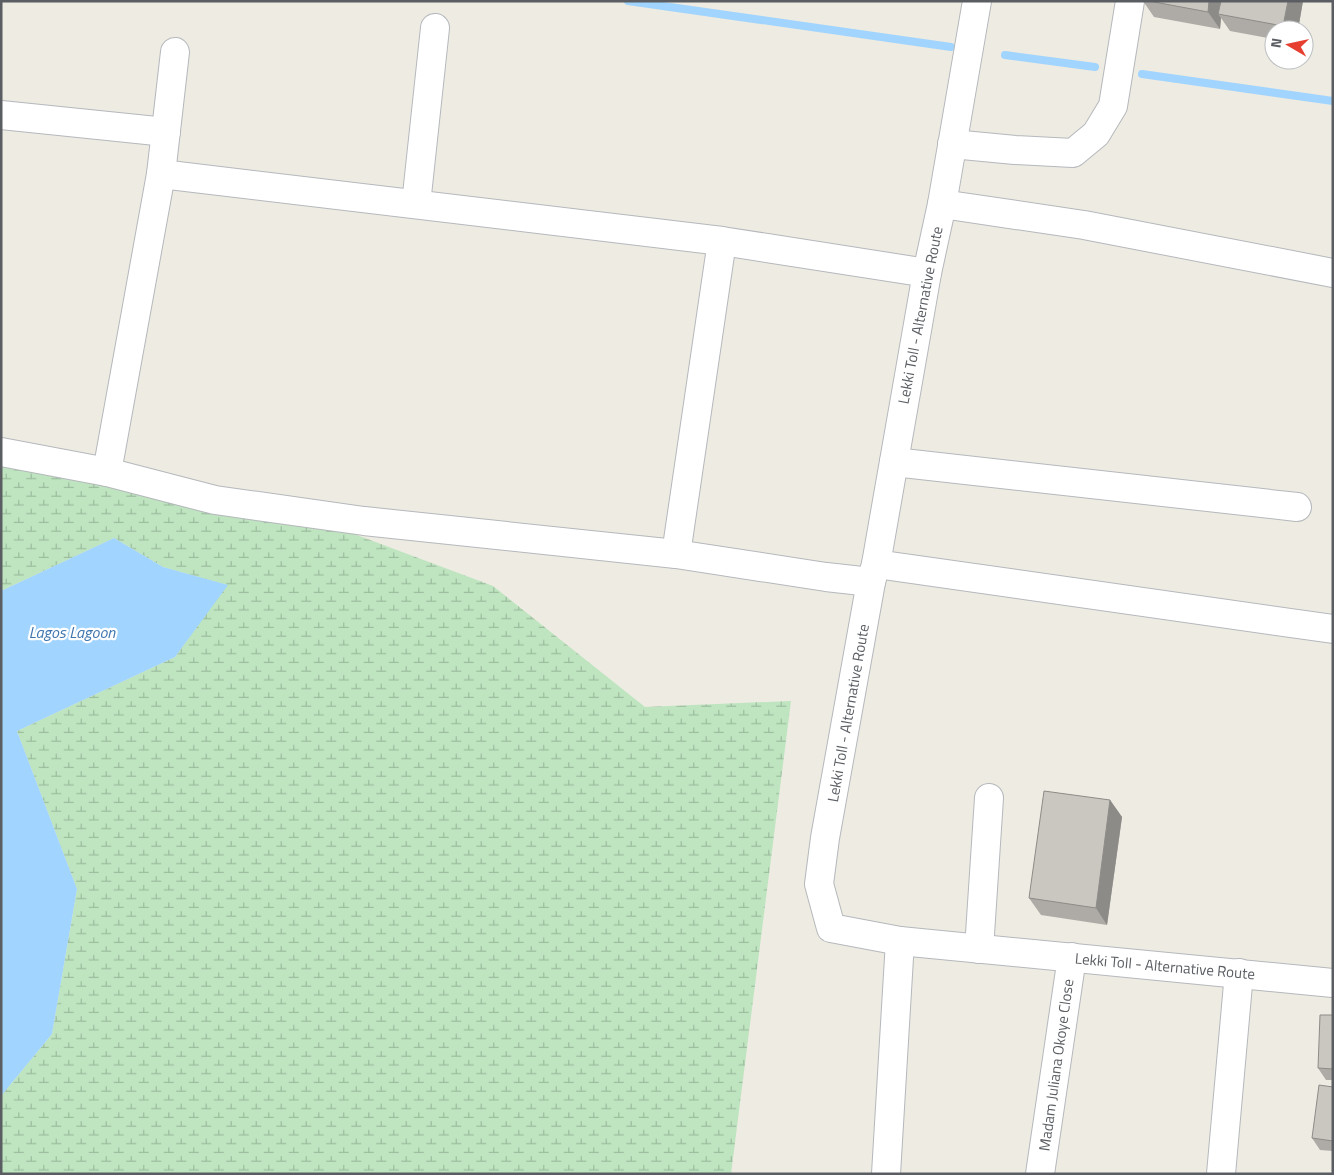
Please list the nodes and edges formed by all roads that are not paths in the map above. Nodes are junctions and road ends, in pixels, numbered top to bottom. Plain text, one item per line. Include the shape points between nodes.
1 (977, 1) edge
2 (1130, 1) edge
3 (435, 28) dead end
4 (175, 52) dead end
5 (1, 115) edge
6 (166, 132) junction
7 (952, 144) junction
8 (161, 174) junction
9 (416, 204) junction
10 (942, 204) junction
11 (722, 241) junction
12 (926, 273) junction
13 (1333, 273) edge
14 (1, 452) edge
15 (894, 462) junction
16 (107, 472) junction
17 (1297, 507) dead end
18 (676, 554) junction
19 (874, 573) junction
20 (1333, 629) edge
21 (989, 798) dead end
22 (900, 941) junction
23 (979, 949) junction
24 (1072, 957) junction
25 (1239, 973) junction
26 (1333, 983) edge
27 (886, 1174) edge
28 (1040, 1174) edge
29 (1221, 1174) edge

1 - 7 street, Lekki Toll - Alternative Route
2 - 7 street via 1113,106 1096,134 1073,153
3 - 9 street
4 - 6 street
5 - 6 street
6 - 8 street
7 - 10 street, Lekki Toll - Alternative Route
8 - 9 street
8 - 16 street
9 - 11 street
10 - 12 street, Lekki Toll - Alternative Route
10 - 13 street via 1084,225
11 - 12 street
11 - 18 street
12 - 15 street, Lekki Toll - Alternative Route
14 - 16 street
15 - 17 street
15 - 19 street, Lekki Toll - Alternative Route
16 - 18 street via 225,502 364,521
18 - 19 street via 817,576
19 - 20 street
19 - 22 street, Lekki Toll - Alternative Route via 819,884 830,928
21 - 23 street
22 - 23 street, Lekki Toll - Alternative Route
22 - 27 street
23 - 24 street, Lekki Toll - Alternative Route
24 - 25 street, Lekki Toll - Alternative Route
24 - 28 street, Madam Juliana Okoye Close
25 - 26 street, Lekki Toll - Alternative Route
25 - 29 street

